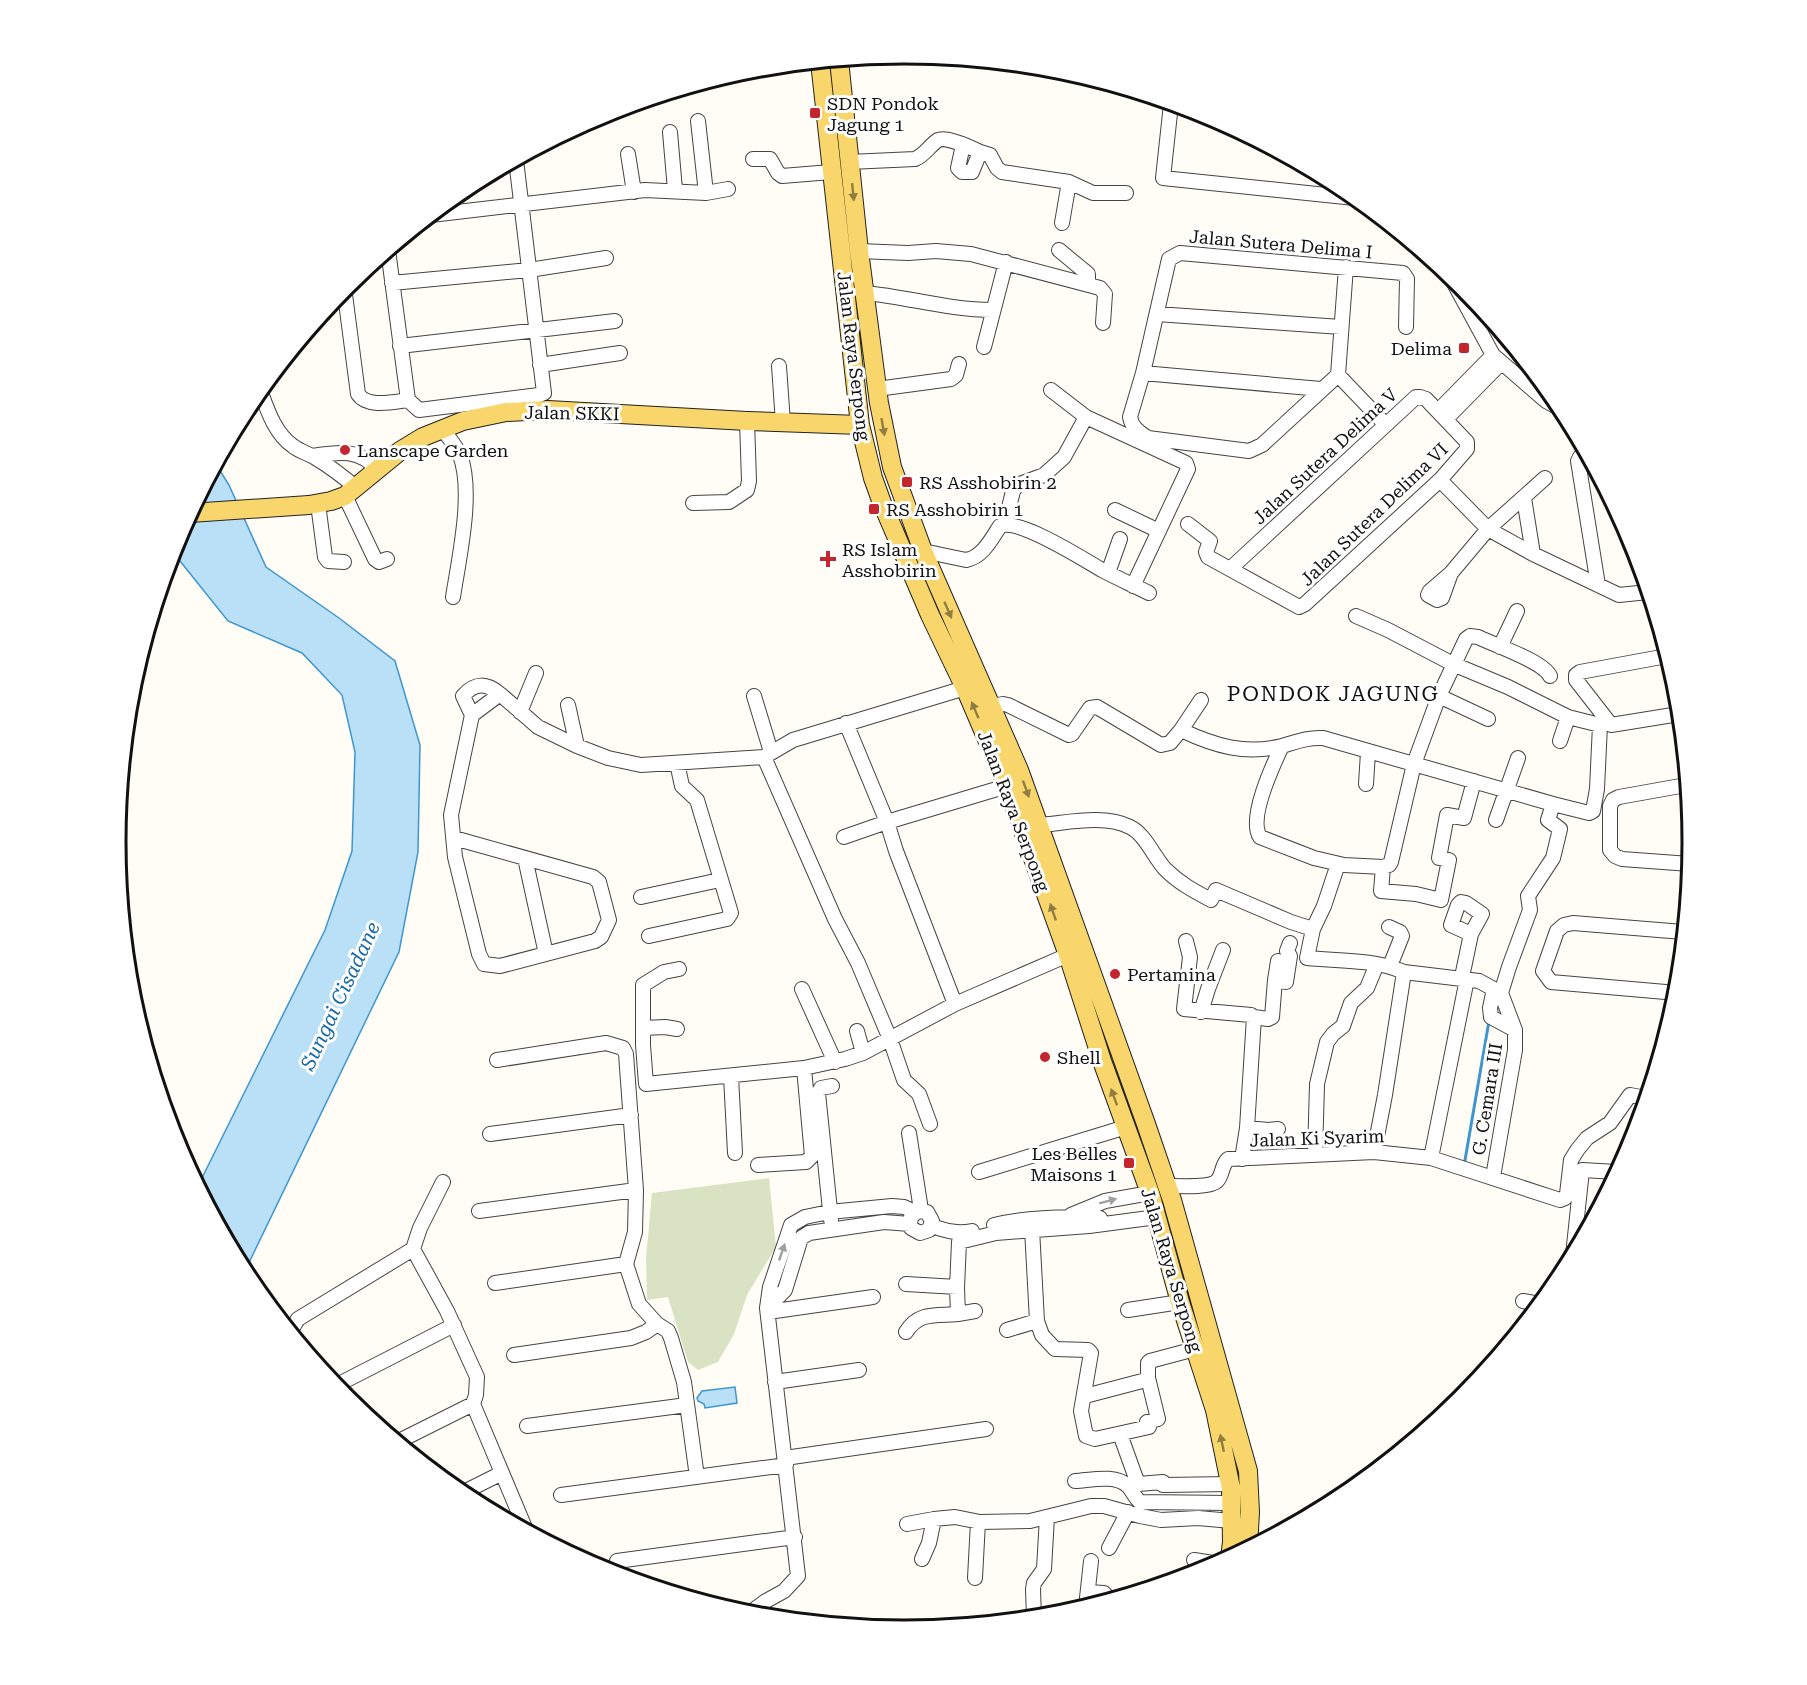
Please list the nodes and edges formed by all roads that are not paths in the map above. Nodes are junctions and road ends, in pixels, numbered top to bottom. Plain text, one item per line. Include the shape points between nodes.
1 (840, 67) edge
2 (821, 69) edge
3 (1174, 114) edge
4 (698, 121) dead end
5 (670, 132) dead end
6 (963, 145) junction
7 (980, 152) junction
8 (628, 154) dead end
9 (753, 159) dead end
10 (849, 162) junction
11 (517, 168) edge
12 (831, 172) junction
13 (1069, 182) junction
14 (728, 189) dead end
15 (675, 190) junction
16 (634, 192) junction
17 (706, 193) junction
18 (1126, 193) dead end
19 (1336, 196) edge
20 (521, 204) junction
21 (447, 213) edge
22 (1062, 223) dead end
23 (1059, 250) dead end
24 (859, 251) junction
25 (606, 258) dead end
26 (389, 260) edge
27 (1006, 262) junction
28 (1346, 267) junction
29 (529, 270) junction
30 (392, 283) junction
31 (1088, 285) junction
32 (865, 293) junction
33 (346, 300) edge
34 (1468, 307) edge
35 (992, 310) junction
36 (1157, 314) junction
37 (615, 321) dead end
38 (1103, 323) dead end
39 (1341, 327) junction
40 (1406, 327) dead end
41 (536, 330) junction
42 (400, 346) junction
43 (984, 347) dead end
44 (620, 353) dead end
45 (1497, 359) junction
46 (959, 364) dead end
47 (540, 365) junction
48 (779, 366) dead end
49 (1143, 373) junction
50 (1338, 375) junction
51 (877, 389) junction
52 (1321, 389) junction
53 (1051, 390) dead end
54 (1542, 398) edge
55 (408, 400) junction
56 (264, 401) edge
57 (1442, 415) junction
58 (1086, 417) junction
59 (747, 421) junction
60 (783, 423) junction
61 (1385, 424) junction
62 (860, 425) junction
63 (442, 428) junction
64 (312, 456) junction
65 (1580, 459) edge
66 (377, 470) junction
67 (1545, 478) dead end
68 (1440, 480) junction
69 (351, 492) junction
70 (1524, 498) junction
71 (693, 503) dead end
72 (313, 504) junction
73 (1115, 510) dead end
74 (200, 512) edge
75 (1005, 524) junction
76 (1188, 524) dead end
77 (1488, 529) junction
78 (1159, 531) junction
79 (1120, 539) dead end
80 (923, 551) junction
81 (1533, 554) junction
82 (387, 559) dead end
83 (344, 562) dead end
84 (1231, 568) junction
85 (931, 571) junction
86 (1108, 573) junction
87 (1451, 573) dead end
88 (913, 575) junction
89 (1598, 585) junction
90 (1133, 586) junction
91 (1149, 593) dead end
92 (1640, 593) edge
93 (453, 597) dead end
94 (1517, 611) dead end
95 (1356, 616) dead end
96 (1500, 647) junction
97 (1659, 657) edge
98 (1453, 664) junction
99 (536, 673) dead end
100 (1550, 676) dead end
101 (965, 688) junction
102 (500, 694) junction
103 (754, 696) dead end
104 (1439, 696) junction
105 (1201, 700) dead end
106 (568, 705) dead end
107 (992, 706) junction
108 (520, 712) junction
109 (472, 715) junction
110 (1671, 715) edge
111 (1568, 717) junction
112 (1488, 719) dead end
113 (846, 723) junction
114 (1181, 730) junction
115 (1560, 741) dead end
116 (577, 746) junction
117 (1282, 746) junction
118 (1368, 752) junction
119 (767, 754) junction
120 (1518, 758) dead end
121 (677, 763) junction
122 (1414, 764) junction
123 (1474, 781) junction
124 (1366, 784) dead end
125 (1007, 786) junction
126 (1679, 786) edge
127 (1505, 790) junction
128 (1553, 804) junction
129 (1496, 820) dead end
130 (887, 822) junction
131 (1039, 825) junction
132 (844, 837) dead end
133 (454, 838) junction
134 (525, 858) junction
135 (1681, 863) edge
136 (1338, 864) junction
137 (1383, 867) junction
138 (720, 880) junction
139 (641, 897) dead end
140 (1389, 927) dead end
141 (1313, 929) junction
142 (1676, 931) edge
143 (1471, 934) dead end
144 (649, 936) dead end
145 (1186, 941) dead end
146 (1290, 943) dead end
147 (1223, 950) dead end
148 (546, 954) junction
149 (1068, 955) junction
150 (1278, 961) dead end
151 (1390, 967) junction
152 (679, 969) dead end
153 (1465, 978) junction
154 (1275, 980) junction
155 (802, 989) dead end
156 (1498, 991) junction
157 (1667, 992) edge
158 (955, 1004) junction
159 (1202, 1012) junction
160 (1254, 1017) junction
161 (643, 1028) junction
162 (677, 1029) dead end
163 (857, 1031) dead end
164 (890, 1039) junction
165 (863, 1053) junction
166 (497, 1060) dead end
167 (835, 1062) junction
168 (804, 1068) junction
169 (731, 1076) junction
170 (832, 1086) dead end
171 (1639, 1097) edge
172 (631, 1114) junction
173 (930, 1124) dead end
174 (1126, 1127) junction
175 (1247, 1128) junction
176 (1278, 1129) dead end
177 (909, 1132) dead end
178 (490, 1134) dead end
179 (1374, 1152) junction
180 (735, 1153) dead end
181 (1316, 1155) junction
182 (1431, 1158) junction
183 (1242, 1159) junction
184 (758, 1165) dead end
185 (1608, 1171) edge
186 (979, 1172) dead end
187 (1492, 1177) junction
188 (443, 1182) dead end
189 (1167, 1186) junction
190 (636, 1190) junction
191 (1150, 1193) junction
192 (479, 1211) dead end
193 (829, 1212) junction
194 (1156, 1214) junction
195 (915, 1215) junction
196 (1070, 1216) junction
197 (932, 1226) junction
198 (832, 1228) junction
199 (1032, 1229) junction
200 (1579, 1229) edge
201 (1185, 1248) junction
202 (413, 1250) junction
203 (1167, 1252) junction
204 (626, 1264) junction
205 (495, 1283) dead end
206 (906, 1284) dead end
207 (957, 1287) junction
208 (873, 1297) dead end
209 (1523, 1301) dead end
210 (1180, 1302) junction
211 (1531, 1302) edge
212 (768, 1310) junction
213 (1128, 1310) dead end
214 (975, 1311) dead end
215 (958, 1314) junction
216 (1037, 1321) junction
217 (657, 1324) junction
218 (294, 1325) edge
219 (454, 1325) junction
220 (1007, 1330) dead end
221 (906, 1332) dead end
222 (1195, 1348) junction
223 (514, 1355) dead end
224 (859, 1370) dead end
225 (1148, 1378) junction
226 (343, 1382) edge
227 (775, 1382) junction
228 (1085, 1396) junction
229 (473, 1404) junction
230 (687, 1405) junction
231 (527, 1426) dead end
232 (986, 1429) dead end
233 (1120, 1434) junction
234 (404, 1438) edge
235 (785, 1461) junction
236 (502, 1473) junction
237 (697, 1477) junction
238 (1075, 1481) dead end
239 (1231, 1484) junction
240 (471, 1489) edge
241 (561, 1495) dead end
242 (1128, 1512) junction
243 (1232, 1512) junction
244 (1047, 1517) junction
245 (934, 1519) junction
246 (522, 1520) edge
247 (978, 1522) junction
248 (907, 1524) dead end
249 (795, 1537) junction
250 (1252, 1538) edge
251 (1109, 1548) dead end
252 (1230, 1548) edge
253 (922, 1559) dead end
254 (1194, 1560) dead end
255 (1091, 1561) dead end
256 (1201, 1561) edge
257 (617, 1562) dead end
258 (975, 1578) dead end
259 (1088, 1592) junction
260 (1105, 1594) edge
261 (1087, 1598) edge
262 (757, 1607) edge
263 (1034, 1609) edge

1 - 10 main road, Jalan Raya Serpong
2 - 12 main road, Jalan Raya Serpong
3 - 19 street via 1163,178
4 - 17 street
5 - 15 street
6 - 7 street
6 - 7 street via 958,168 962,172 972,172
6 - 10 street via 940,139 915,159
7 - 13 street via 990,155 1002,172
8 - 16 street
9 - 12 street via 770,159 782,176
10 -> 24 main road, Jalan Raya Serpong
11 - 20 street
12 - 62 main road, Jalan Raya Serpong
13 - 18 street via 1093,193
13 - 22 street
14 - 17 street
15 - 16 street
15 - 17 street
16 - 20 street
20 - 21 street
20 - 29 street
23 - 31 street via 1088,274
24 - 27 street via 936,251
24 - 32 main road, Jalan Raya Serpong
25 - 29 street
26 - 30 street
27 - 31 street
27 - 35 street
28 - 36 street, Jalan Sutera Delima I via 1180,253 1169,259
28 - 39 street
28 - 40 street, Jalan Sutera Delima I via 1403,273
29 - 30 street
29 - 41 street
30 - 42 street
31 - 38 street via 1105,294
32 - 35 street
32 - 51 main road, Jalan Raya Serpong
33 - 55 street via 358,394 365,401
34 - 45 street
35 - 43 street
36 - 39 street
36 - 49 street
37 - 41 street
39 - 50 street
41 - 42 street
41 - 47 street
42 - 55 street
44 - 47 street
45 - 54 street
45 - 57 street
46 - 51 street via 951,379
47 - 55 street via 544,388 540,395 419,410
48 - 60 street
49 - 52 street
49 - 52 street via 1130,417 1135,429 1148,438 1249,451 1262,445
50 - 52 street
50 - 61 street
51 -> 80 main road, Jalan Raya Serpong via 892,467
53 - 58 street
56 - 64 street via 284,438
57 - 61 street, Jalan Sutera Delima V via 1426,399 1416,398
57 - 68 street, Jalan Sutera Delima VI via 1468,445
58 - 75 street via 1064,457 1044,475 1017,485 1012,491
58 - 78 street via 1186,463 1188,469
59 - 60 main road, Jalan SKKI
59 - 63 main road, Jalan SKKI via 548,410 484,416
59 - 71 street via 747,490 729,502
60 - 62 main road, Jalan SKKI
61 - 84 street, Jalan Sutera Delima V
62 - 88 main road, Jalan Raya Serpong via 879,495
63 - 66 main road, Jalan SKKI via 400,451
63 - 93 street via 459,453 464,478 465,510
64 - 66 street via 357,455
64 - 69 street via 341,474
65 - 89 street
66 - 69 main road, Jalan SKKI
67 - 70 street
68 - 77 street
68 - 84 street, Jalan Sutera Delima VI via 1299,607
69 - 72 main road, Jalan SKKI
69 - 82 street via 375,560
70 - 77 street
70 - 81 street
72 - 74 main road, Jalan SKKI
72 - 83 street via 325,557 328,561
73 - 78 street
75 - 80 street via 972,559
75 - 86 street via 1046,538
76 - 84 street, Jalan Sutera Delima VI via 1210,541 1208,557
77 - 81 street
77 - 87 street
78 - 90 street
79 - 86 street
80 - 85 main road, Jalan Raya Serpong
81 - 89 street
85 - 88 main road
85 -> 107 main road, Jalan Raya Serpong
86 - 90 street
88 - 101 main road, Jalan Raya Serpong
89 - 92 street via 1625,596
90 - 91 street
94 - 96 street
95 - 98 street
96 - 98 street via 1470,636
96 - 100 street via 1548,671
97 - 110 street via 1580,672 1576,680 1611,725
98 - 104 street
98 - 111 street
99 - 108 street
101 - 113 street
125 -> 101 main road, Jalan Raya Serpong
102 - 108 street
102 - 109 street
102 - 109 street via 489,685 467,691 463,699
103 - 119 street
104 - 112 street
104 - 122 street
105 - 114 street
106 - 116 street
107 - 114 street via 1008,705 1065,735 1072,734 1094,707 1161,745 1170,743
107 -> 131 main road, Jalan Raya Serpong
108 - 116 street via 538,727
109 - 133 street via 451,815
111 - 115 street
111 - 128 street via 1600,725 1597,789 1593,811 1588,813
113 - 119 street via 793,740
113 - 130 street
114 - 117 street via 1236,750
116 - 121 street via 625,763
117 - 118 street via 1302,739 1323,738
117 - 136 street via 1263,788 1256,832 1260,837
118 - 122 street
118 - 124 street
119 - 121 street
119 - 164 street
120 - 127 street
121 - 138 street via 682,786 697,800
122 - 123 street
122 - 137 street via 1391,862
123 - 127 street
123 - 137 street via 1464,818 1447,815 1439,858 1449,860 1441,900 1381,891
125 - 130 street
149 -> 125 main road, Jalan Raya Serpong
126 - 135 street via 1613,800 1610,850 1615,856
127 - 128 street
127 - 129 street
128 - 156 street via 1548,820 1560,828 1555,854 1528,896 1530,910
130 - 132 street
130 - 158 street
131 - 141 street via 1100,821 1132,828 1164,868 1193,891 1211,900 1216,890
131 - 189 main road, Jalan Raya Serpong
133 - 134 street
133 - 148 street via 455,857 484,964 500,966
134 - 148 street
134 - 148 street via 593,877 599,882 609,920 598,939
136 - 137 street
136 - 141 street
138 - 139 street
138 - 144 street via 730,905 727,919
140 - 151 street via 1402,936
141 - 151 street via 1307,958
142 - 157 street via 1564,925 1557,931 1543,971 1551,982
143 - 153 street
145 - 159 street via 1190,957 1184,1009
146 - 154 street via 1286,982
147 - 159 street
149 - 158 street
174 -> 149 main road, Jalan Raya Serpong
150 - 154 street
151 - 153 street
151 - 179 street via 1385,1095
151 - 181 street via 1352,1003 1343,1026 1327,1042 1317,1084
152 - 161 street via 664,972 643,985
153 - 156 street
153 - 182 street
154 - 160 street via 1272,1017
155 - 167 street
156 - 187 street, G. Cemara III via 1490,1008 1491,1017 1515,1030 1515,1050
158 - 164 street
159 - 160 street
160 - 175 street
161 - 162 street
161 - 169 street via 646,1084
163 - 165 street
164 - 165 street
164 - 173 street via 903,1080 919,1094
165 - 167 street
166 - 172 street via 614,1044 626,1054
167 - 168 street
168 - 169 street
168 - 184 street via 812,1156 806,1162
169 - 180 street
170 - 193 street via 821,1088 818,1093
171 - 187 street, Jalan Ki Syarim via 1630,1095 1610,1123 1578,1149 1571,1160 1565,1198 1560,1200
172 - 178 street
172 - 190 street
174 - 186 street
174 - 191 main road, Jalan Raya Serpong
175 - 176 street
175 - 183 street
177 - 195 street
179 - 181 street, Jalan Ki Syarim
179 - 182 street, Jalan Ki Syarim
181 - 183 street, Jalan Ki Syarim
182 - 187 street, Jalan Ki Syarim
183 - 189 street, Jalan Ki Syarim via 1226,1160 1219,1178 1212,1184
185 - 200 street via 1582,1170
188 - 202 street
189 - 201 main road, Jalan Raya Serpong
190 - 192 street
190 - 204 street via 635,1232
191 - 194 main road, Jalan Raya Serpong
196 -> 191 street via 1105,1201
193 - 195 street via 892,1206 904,1207
193 - 198 street
212 -> 193 street via 770,1287 791,1225 805,1217
194 - 196 street
194 - 199 street via 1089,1226
194 - 203 main road, Jalan Raya Serpong
195 - 197 street via 930,1215
195 - 197 street via 915,1232
195 - 198 street
196 - 197 street via 1015,1221 962,1233
198 - 212 street via 801,1238 785,1290
199 - 207 street via 959,1242
199 - 216 street
201 - 203 main road
201 - 250 main road, Jalan Raya Serpong via 1248,1471
202 - 218 street via 298,1319
202 - 219 street
203 - 210 main road, Jalan Raya Serpong
204 - 205 street
204 - 217 street via 639,1304
206 - 207 street
207 - 215 street
208 - 212 street
209 - 211 street
210 - 213 street
210 - 222 main road, Jalan Raya Serpong
212 - 227 street
214 - 215 street
215 - 221 street via 916,1319
216 - 220 street
216 - 228 street via 1042,1335 1055,1349 1091,1353
217 - 223 street via 631,1338
217 - 230 street via 671,1338
219 - 226 street
219 - 229 street via 477,1377
222 - 225 street via 1150,1361
239 -> 222 main road, Jalan Raya Serpong via 1215,1410
224 - 227 street
225 - 228 street
225 - 233 street via 1158,1419 1147,1422 1149,1427
227 - 235 street
228 - 233 street via 1081,1411 1086,1436 1095,1439
229 - 234 street
229 - 236 street
230 - 231 street
230 - 237 street
232 - 235 street
233 - 239 street via 1138,1484
235 - 237 street
235 - 249 street
236 - 240 street
236 - 246 street
237 - 241 street
238 - 243 street via 1119,1480 1131,1488 1140,1502
239 - 243 main road, Jalan Raya Serpong
242 - 243 street via 1161,1520
242 - 244 street via 1091,1506
242 - 251 street
243 - 252 main road, Jalan Raya Serpong
244 - 247 street
244 - 263 street via 1044,1569 1034,1583
245 - 247 street via 959,1517
245 - 248 street
245 - 253 street
247 - 258 street
249 - 257 street
249 - 262 street via 798,1576 784,1591
254 - 256 street
255 - 259 street
259 - 260 street
259 - 261 street

